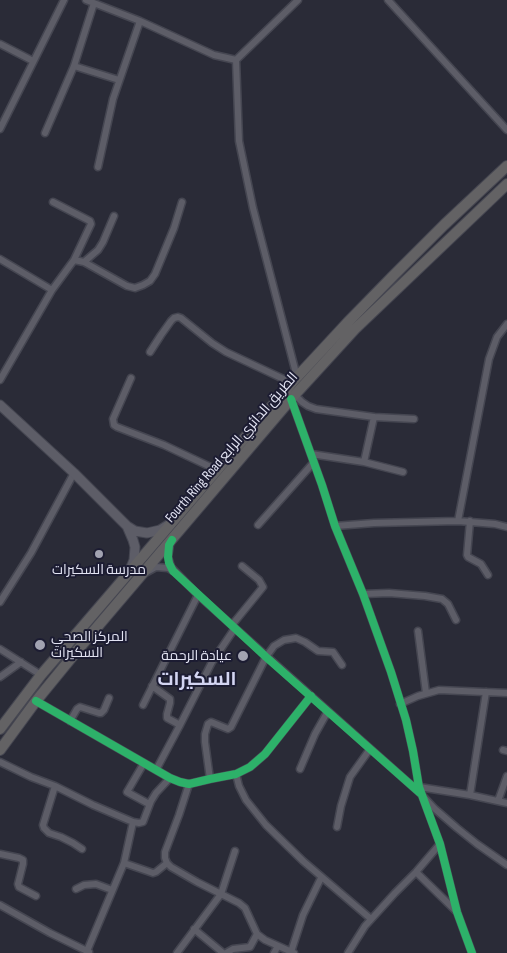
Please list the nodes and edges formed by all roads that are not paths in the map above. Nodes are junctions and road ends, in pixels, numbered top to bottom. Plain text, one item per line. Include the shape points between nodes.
1 (64, 0) edge
2 (86, 0) edge
3 (298, 0) edge
4 (388, 0) edge
5 (94, 3) junction
6 (140, 21) junction
7 (0, 44) edge
8 (236, 60) junction
9 (33, 62) junction
10 (74, 66) junction
11 (119, 80) junction
12 (2, 120) edge
13 (0, 129) edge
14 (507, 132) edge
15 (45, 133) dead end
16 (507, 166) edge
17 (98, 167) dead end
18 (507, 184) edge
19 (53, 202) dead end
20 (182, 202) dead end
21 (114, 216) dead end
22 (0, 259) edge
23 (74, 260) junction
24 (84, 262) junction
25 (52, 290) junction
26 (507, 324) edge
27 (352, 325) junction
28 (150, 352) dead end
29 (131, 378) dead end
30 (0, 380) edge
31 (294, 380) junction
32 (293, 397) junction
33 (0, 405) edge
34 (374, 417) junction
35 (414, 419) dead end
36 (311, 454) junction
37 (314, 462) junction
38 (364, 462) junction
39 (217, 470) junction
40 (403, 472) dead end
41 (74, 473) junction
42 (458, 521) junction
43 (172, 522) junction
44 (470, 522) junction
45 (258, 525) dead end
46 (127, 526) junction
47 (335, 526) junction
48 (507, 527) edge
49 (172, 540) junction
50 (242, 566) dead end
51 (174, 571) junction
52 (128, 573) junction
53 (488, 575) dead end
54 (140, 577) junction
55 (198, 594) junction
56 (364, 594) junction
57 (0, 602) edge
58 (456, 620) dead end
59 (233, 626) junction
60 (418, 631) dead end
61 (0, 649) edge
62 (266, 657) junction
63 (21, 662) junction
64 (342, 665) dead end
65 (41, 675) junction
66 (0, 677) edge
67 (152, 686) junction
68 (486, 692) junction
69 (507, 692) edge
70 (426, 693) junction
71 (311, 696) junction
72 (108, 698) dead end
73 (36, 701) junction
74 (400, 704) junction
75 (143, 705) dead end
76 (328, 711) junction
77 (70, 721) junction
78 (180, 725) junction
79 (0, 729) edge
80 (370, 749) junction
81 (0, 750) edge
82 (0, 762) edge
83 (144, 763) junction
84 (300, 768) dead end
85 (156, 770) junction
86 (236, 774) junction
87 (507, 776) edge
88 (170, 778) junction
89 (210, 779) junction
90 (189, 784) junction
91 (55, 786) junction
92 (420, 790) junction
93 (470, 795) junction
94 (498, 801) junction
95 (507, 803) edge
96 (149, 804) junction
97 (133, 822) junction
98 (337, 827) dead end
99 (440, 844) junction
100 (82, 849) dead end
101 (235, 850) dead end
102 (0, 854) edge
103 (124, 862) junction
104 (167, 863) junction
105 (507, 865) edge
106 (416, 872) junction
107 (321, 878) junction
108 (76, 889) dead end
109 (112, 890) junction
110 (221, 894) junction
111 (36, 896) dead end
112 (0, 905) edge
113 (457, 912) junction
114 (370, 920) junction
115 (194, 930) junction
116 (258, 934) junction
117 (278, 946) junction
118 (88, 952) edge
119 (293, 952) edge
120 (177, 953) edge
121 (224, 953) edge
122 (274, 953) edge
123 (348, 953) edge
124 (472, 953) edge

1 - 9 street
2 - 5 street
3 - 8 street
4 - 14 street
5 - 6 street
5 - 10 street
6 - 8 street via 214,54
6 - 11 street
7 - 9 street
8 - 31 street via 239,141
9 - 12 street
10 - 11 street
10 - 15 street
11 - 17 street
12 - 13 street
16 - 27 main road, Fourth Ring Road الطريق الدائري الرابع via 444,225
18 - 27 main road, Fourth Ring Road الطريق الدائري الرابع
19 - 23 street via 92,224
20 - 24 street via 150,281 135,288 127,286
21 - 24 street via 98,250
22 - 25 street
23 - 24 street
23 - 25 street
25 - 30 street
26 - 42 street via 489,358
27 - 31 main road, Fourth Ring Road الطريق الدائري الرابع
27 - 32 main road, Fourth Ring Road الطريق الدائري الرابع
28 - 31 street via 171,321 178,317 226,352
29 - 39 street via 113,419 114,425
31 - 39 main road, Fourth Ring Road الطريق الدائري الرابع
32 - 34 street via 316,409
32 - 36 street
32 - 49 main road, Fourth Ring Road الطريق الدائري الرابع
33 - 41 main road
34 - 35 street
34 - 38 street
36 - 37 street
36 - 38 street
37 - 45 street
37 - 47 street
38 - 40 street
39 - 43 main road, Fourth Ring Road الطريق الدائري الرابع
41 - 46 main road
41 - 57 street via 31,553
42 - 44 street
42 - 47 street
43 - 46 main road via 147,533
43 - 52 main road, Fourth Ring Road الطريق الدائري الرابع
44 - 48 street
44 - 53 street via 468,557 481,564
46 - 52 main road via 135,547
47 - 56 street
49 - 51 street via 168,557
49 - 54 main road, Fourth Ring Road الطريق الدائري الرابع
50 - 59 street via 263,587
51 - 54 street via 156,568
51 - 55 street
52 - 65 main road, Fourth Ring Road الطريق الدائري الرابع
54 - 73 main road, Fourth Ring Road الطريق الدائري الرابع
55 - 59 street
55 - 67 street
56 - 58 street via 389,593 442,599
56 - 74 street
59 - 62 street
59 - 78 street
60 - 70 street
61 - 63 street
62 - 64 street via 274,646 296,638 318,651 332,652
62 - 71 street
62 - 89 street via 231,727 208,724 205,742
63 - 65 street
63 - 66 street
65 - 79 main road, Fourth Ring Road الطريق الدائري الرابع
67 - 75 street
67 - 78 street via 170,699 167,718
68 - 69 street
68 - 70 street via 439,690
68 - 93 street
70 - 74 street
71 - 76 street
71 - 86 street via 265,754
72 - 77 street via 99,714 80,707
73 - 77 street
73 - 81 main road, Fourth Ring Road الطريق الدائري الرابع
74 - 92 street
76 - 80 street
76 - 84 street
77 - 83 street
78 - 85 street
80 - 92 street
80 - 98 street via 350,777
82 - 91 street
83 - 85 street
83 - 96 street via 127,792
85 - 88 street
86 - 89 street
86 - 107 street via 238,786 254,811
87 - 94 street
88 - 90 street
88 - 96 street
89 - 90 street
90 - 104 street via 165,852
91 - 97 street
91 - 100 street via 44,828
92 - 93 street
92 - 99 street
92 - 105 street via 435,809 457,828
93 - 94 street
94 - 95 street
96 - 97 street via 143,822
97 - 103 street
99 - 106 street
99 - 113 street
101 - 110 street
102 - 111 street via 23,860 19,887
103 - 104 street via 153,873
103 - 109 street
104 - 110 street
106 - 113 street
106 - 114 street
107 - 114 street
107 - 119 street via 303,915
108 - 109 street via 96,884
109 - 118 street
110 - 115 street
110 - 116 street via 245,908
112 - 118 street
113 - 124 street
114 - 123 street
115 - 120 street
115 - 121 street
116 - 117 street
116 - 121 street via 250,946
117 - 119 street
117 - 122 street

